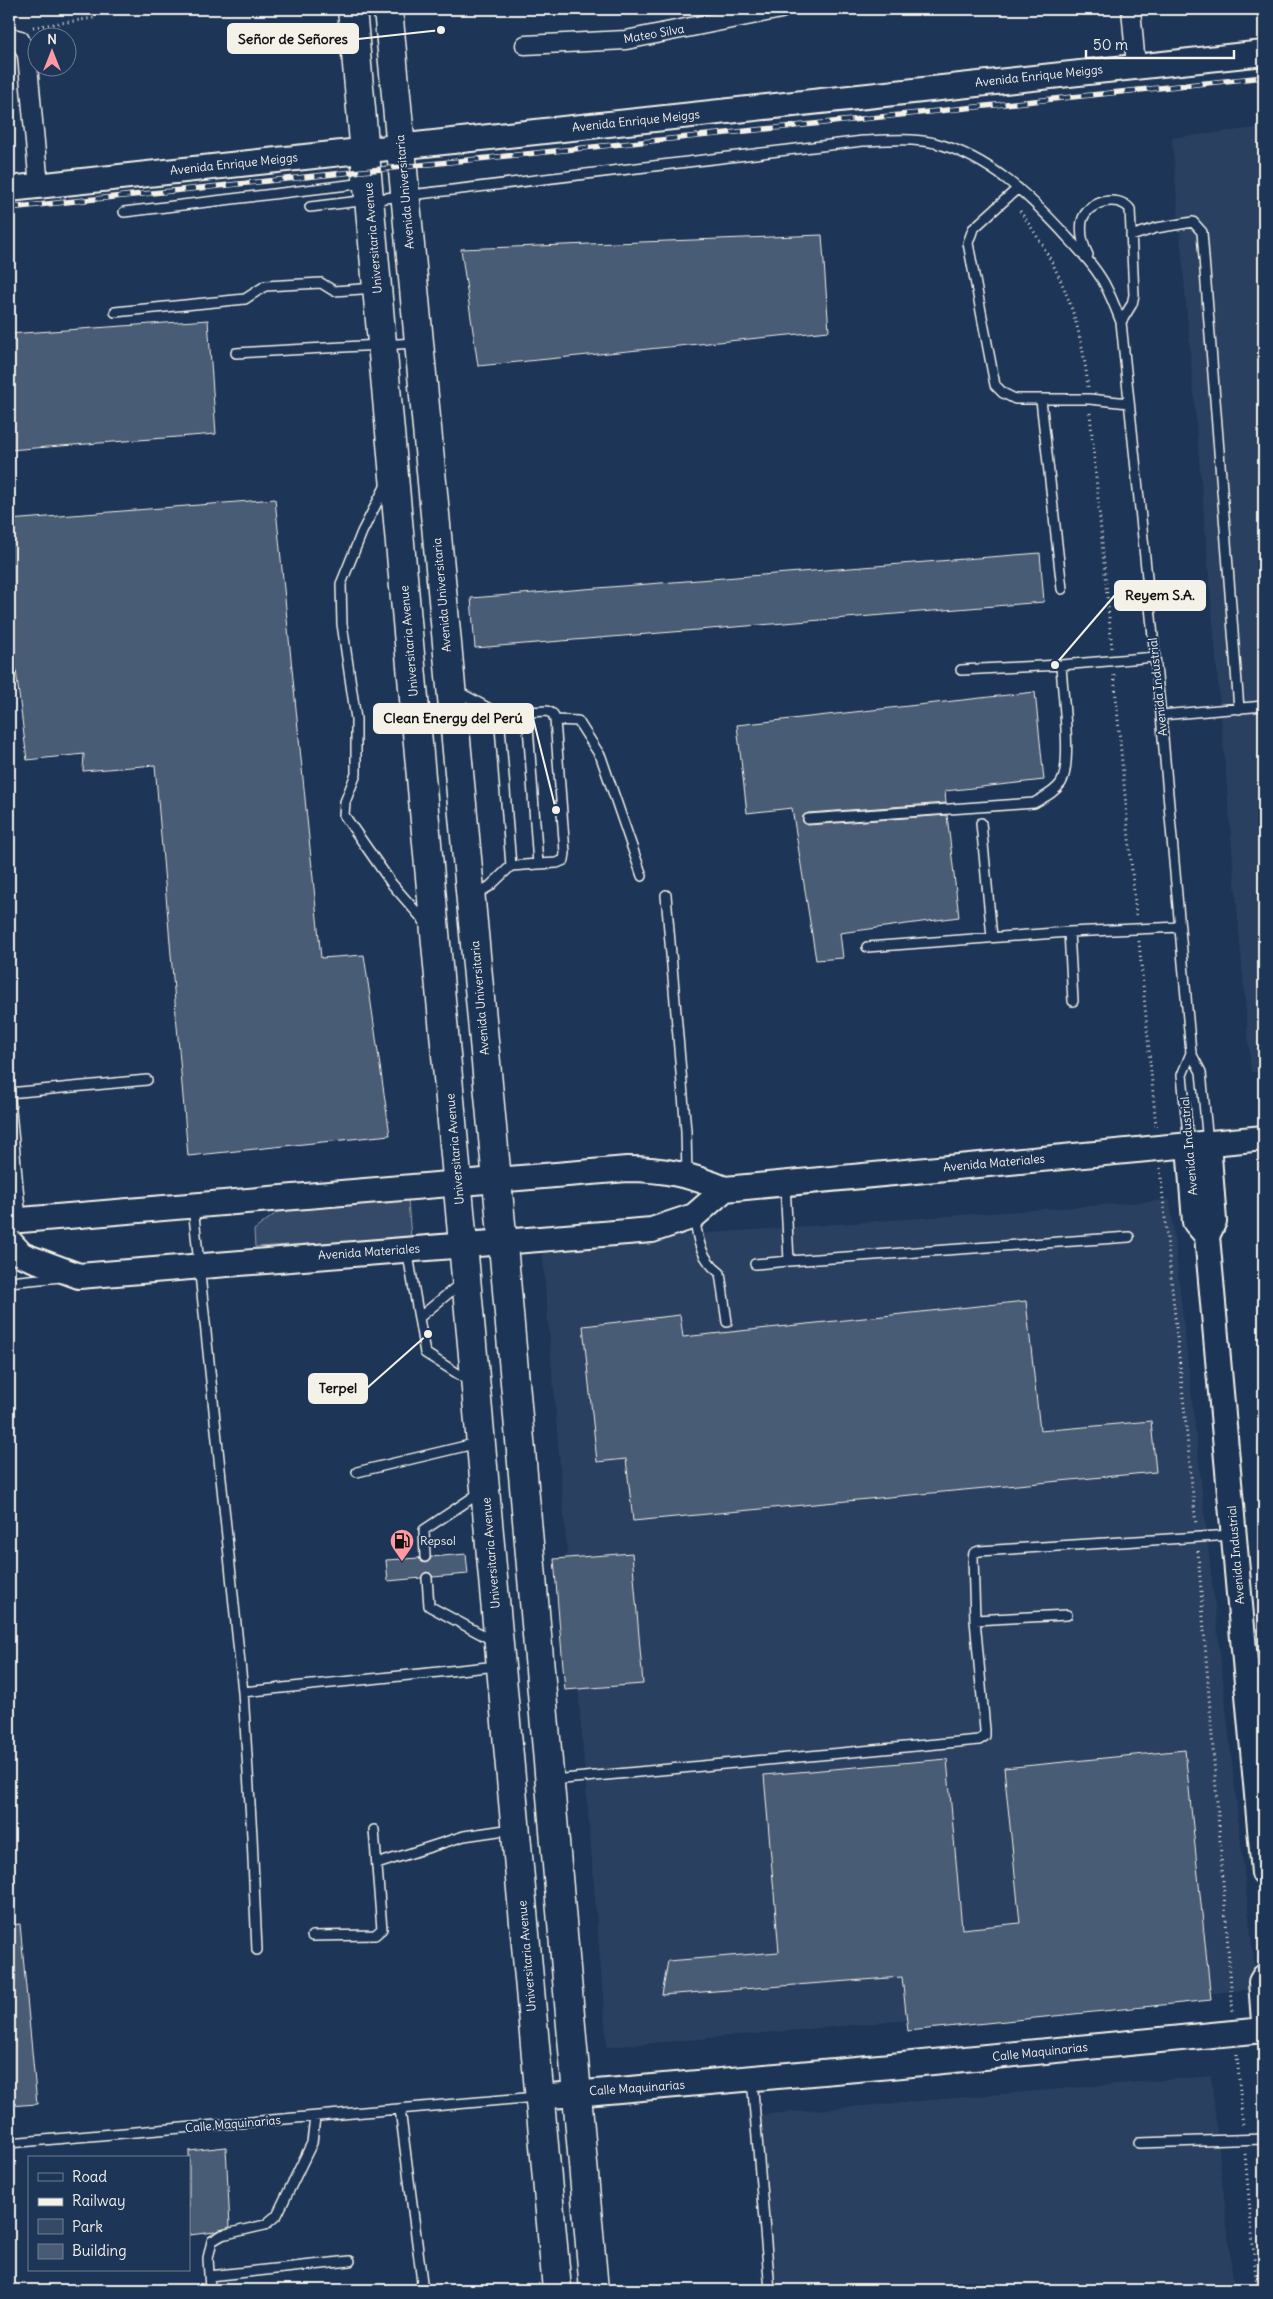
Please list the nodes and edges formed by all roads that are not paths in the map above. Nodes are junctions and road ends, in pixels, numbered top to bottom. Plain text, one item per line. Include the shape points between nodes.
1 (352, 9) edge
2 (388, 9) edge
3 (781, 9) edge
4 (1131, 9) edge
5 (14, 39) edge
6 (525, 45) dead end
7 (1264, 53) edge
8 (1136, 66) junction
9 (401, 146) junction
10 (365, 150) junction
11 (40, 186) junction
12 (1018, 188) junction
13 (9, 189) edge
14 (369, 191) junction
15 (406, 195) junction
16 (310, 207) dead end
17 (124, 212) dead end
18 (1132, 236) junction
19 (1092, 265) junction
20 (378, 288) junction
21 (115, 312) dead end
22 (1120, 322) junction
23 (419, 343) junction
24 (383, 346) junction
25 (236, 353) dead end
26 (1041, 400) junction
27 (1129, 403) junction
28 (394, 471) junction
29 (1062, 589) dead end
30 (1155, 656) junction
31 (1061, 665) junction
32 (961, 670) dead end
33 (451, 688) junction
34 (1264, 706) edge
35 (1239, 709) junction
36 (526, 712) junction
37 (499, 714) junction
38 (1161, 715) junction
39 (555, 720) junction
40 (808, 819) dead end
41 (981, 823) dead end
42 (538, 864) junction
43 (511, 866) junction
44 (642, 876) dead end
45 (666, 895) dead end
46 (470, 898) junction
47 (433, 900) junction
48 (1180, 927) junction
49 (1068, 932) junction
50 (436, 935) junction
51 (992, 937) junction
52 (867, 947) dead end
53 (1073, 1001) dead end
54 (1191, 1052) junction
55 (147, 1080) dead end
56 (9, 1088) edge
57 (9, 1093) edge
58 (1264, 1138) edge
59 (1198, 1144) junction
60 (687, 1176) junction
61 (497, 1181) junction
62 (785, 1183) junction
63 (458, 1184) junction
64 (725, 1188) junction
65 (193, 1206) junction
66 (694, 1216) junction
67 (15, 1220) edge
68 (1129, 1237) dead end
69 (9, 1241) edge
70 (502, 1241) junction
71 (463, 1245) junction
72 (408, 1249) junction
73 (788, 1261) junction
74 (755, 1264) dead end
75 (199, 1265) junction
76 (79, 1276) junction
77 (466, 1279) junction
78 (9, 1282) edge
79 (420, 1317) junction
80 (727, 1322) dead end
81 (476, 1385) junction
82 (481, 1442) junction
83 (357, 1472) dead end
84 (485, 1489) junction
85 (1234, 1535) junction
86 (425, 1557) dead end
87 (427, 1578) dead end
88 (1067, 1615) dead end
89 (975, 1620) junction
90 (500, 1655) junction
91 (243, 1692) junction
92 (1259, 1757) edge
93 (551, 1787) junction
94 (513, 1796) junction
95 (516, 1828) junction
96 (374, 1830) dead end
97 (377, 1864) junction
98 (1264, 1873) edge
99 (312, 1936) dead end
100 (256, 1950) dead end
101 (1264, 1977) edge
102 (1264, 2021) edge
103 (1264, 2030) edge
104 (752, 2078) junction
105 (578, 2093) junction
106 (540, 2097) junction
107 (400, 2109) junction
108 (315, 2116) junction
109 (1264, 2138) edge
110 (9, 2143) edge
111 (1139, 2143) dead end
112 (350, 2261) dead end
113 (209, 2276) junction
114 (210, 2290) edge
115 (423, 2290) edge
116 (557, 2290) edge
117 (594, 2290) edge
118 (770, 2290) edge

1 - 10 main road, Universitaria Avenue
2 - 9 main road, Avenida Universitaria
3 - 6 street, Mateo Silva via 626,40
4 - 8 street
5 - 11 street via 27,55
7 - 8 street, Avenida Enrique Meiggs
8 - 9 street, Avenida Enrique Meiggs
9 - 10 street, Avenida Enrique Meiggs
9 - 15 main road, Avenida Universitaria
10 - 11 street, Avenida Enrique Meiggs
10 - 14 main road, Universitaria Avenue
11 - 13 street, Avenida Enrique Meiggs
12 - 15 lane via 1004,176 963,153 934,143 903,140 863,141
12 - 19 lane
12 - 26 lane via 973,229 968,243 995,385 1015,399
14 - 15 lane
14 - 16 lane
14 - 17 lane
14 - 20 main road, Universitaria Avenue
15 - 23 main road, Avenida Universitaria
18 - 19 lane via 1130,209 1125,203 1116,200 1094,205 1082,220 1081,232
18 - 22 lane via 1134,295
18 - 35 lane via 1193,222 1202,232
19 - 22 lane, Avenida Industrial via 1113,301
20 - 21 lane via 334,290 321,283 265,286 245,299
20 - 24 main road, Universitaria Avenue
22 - 27 lane, Avenida Industrial
23 - 24 lane
23 - 33 main road, Avenida Universitaria
24 - 25 lane
24 - 28 main road, Universitaria Avenue
26 - 27 lane via 1089,399
26 - 29 lane
27 - 30 lane, Avenida Industrial
28 - 47 main road, Universitaria Avenue
28 - 50 lane via 362,532 341,584 342,624 356,718 356,774 344,815 392,884
30 - 31 lane
30 - 38 lane, Avenida Industrial
31 - 32 lane
31 - 40 lane via 1067,762 1062,782 1052,793 1034,803
33 - 37 lane
33 - 46 main road, Avenida Universitaria
34 - 35 lane
35 - 38 lane
36 - 37 lane
36 - 39 lane via 547,711
36 - 42 lane
37 - 43 lane
38 - 48 lane, Avenida Industrial
39 - 42 lane via 565,853 564,860 557,863
39 - 44 lane via 578,722 601,757
41 - 51 lane
42 - 43 lane
43 - 46 lane via 490,886
45 - 60 lane
46 - 47 main road
46 - 61 main road, Avenida Universitaria
47 - 50 main road, Universitaria Avenue
48 - 49 lane
48 - 54 lane, Avenida Industrial
49 - 51 lane
49 - 53 lane
50 - 63 main road, Universitaria Avenue
51 - 52 lane
54 - 59 lane, Avenida Industrial via 1202,1072
54 - 59 lane, Avenida Industrial via 1182,1075
55 - 57 lane
56 - 57 lane
57 - 67 lane
58 - 59 street, Avenida Materiales
59 - 62 street, Avenida Materiales
59 - 85 street, Avenida Industrial via 1214,1221 1207,1236
60 - 61 street, Avenida Materiales via 655,1169 627,1169
60 - 64 street, Avenida Materiales
61 - 63 street, Avenida Materiales
61 - 70 main road
62 - 64 street, Avenida Materiales
62 - 73 lane
63 - 65 street, Avenida Materiales
63 - 71 main road, Universitaria Avenue
64 - 66 street, Avenida Materiales
65 - 67 street, Avenida Materiales
65 - 75 lane
66 - 70 street, Avenida Materiales via 652,1230
66 - 80 lane via 701,1251 706,1261 720,1273
68 - 73 lane
69 - 76 street, Avenida Materiales via 22,1255
70 - 71 street, Avenida Materiales
70 - 93 main road
71 - 72 street, Avenida Materiales
71 - 77 main road, Universitaria Avenue
72 - 75 street, Avenida Materiales
72 - 79 lane
73 - 74 lane
75 - 76 street, Avenida Materiales
75 - 91 lane
76 - 78 lane
77 - 79 lane
77 - 81 main road, Universitaria Avenue
79 - 81 lane via 425,1353
81 - 82 main road, Universitaria Avenue
82 - 83 lane
82 - 84 main road, Universitaria Avenue
84 - 86 lane via 424,1530
84 - 90 main road, Universitaria Avenue
85 - 89 lane via 979,1551 972,1558
85 - 92 street, Avenida Industrial
87 - 90 lane via 429,1606
88 - 89 lane
89 - 93 lane via 985,1730 985,1736 979,1740
90 - 91 lane
90 - 94 main road, Universitaria Avenue
91 - 100 lane
92 - 98 street, Avenida Industrial
93 - 94 main road
93 - 105 main road
94 - 95 main road, Universitaria Avenue
95 - 97 lane via 464,1836
95 - 106 main road, Universitaria Avenue
96 - 97 lane
97 - 99 lane via 382,1929 379,1933
101 - 102 street via 1261,1982
103 - 104 street, Calle Maquinarias
104 - 105 street, Calle Maquinarias
104 - 118 lane
105 - 106 street, Calle Maquinarias
105 - 117 main road
106 - 107 lane, Calle Maquinarias
106 - 116 main road, Universitaria Avenue
107 - 108 lane, Calle Maquinarias
107 - 115 lane
108 - 110 lane, Calle Maquinarias
108 - 113 lane via 312,2143 277,2215 265,2226 222,2235 212,2241 208,2258
109 - 111 lane
112 - 113 lane
113 - 114 lane

